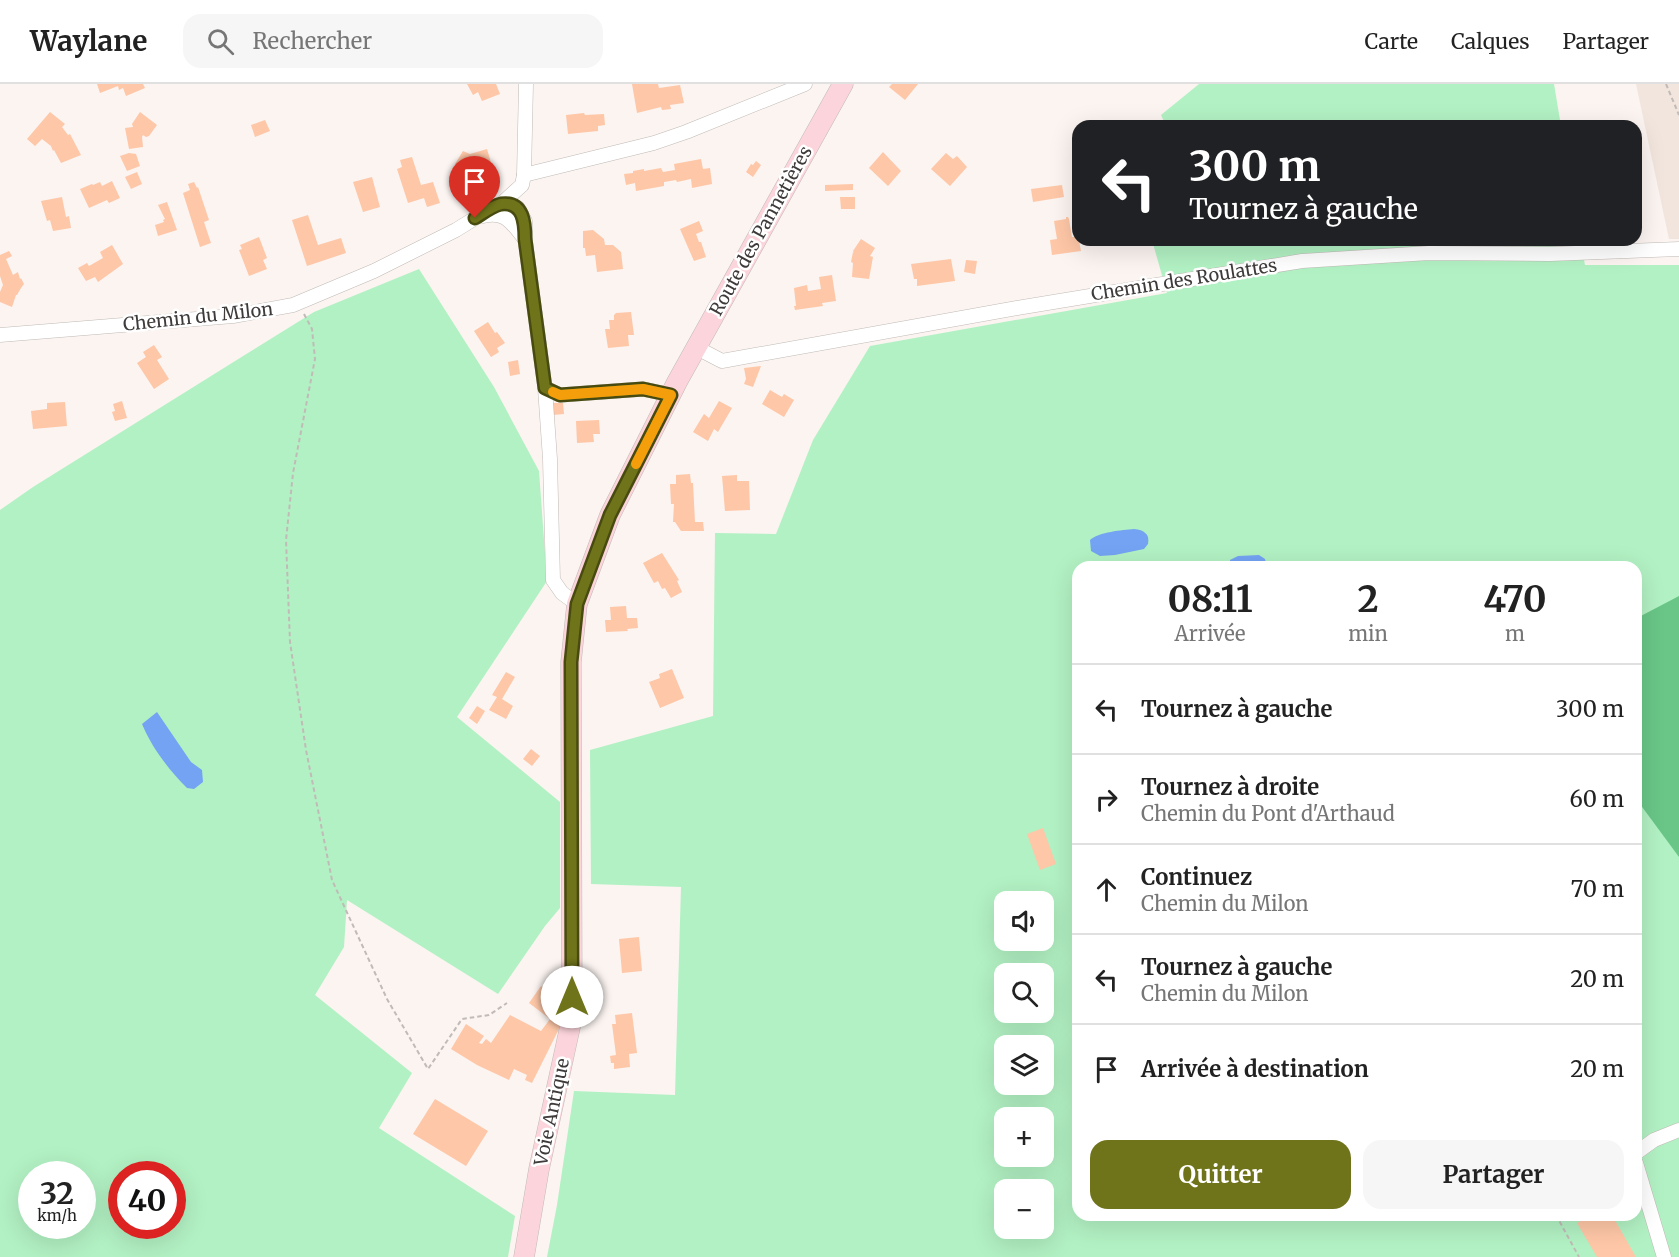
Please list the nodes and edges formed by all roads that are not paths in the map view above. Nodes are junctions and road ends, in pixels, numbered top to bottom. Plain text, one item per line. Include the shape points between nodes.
1 (526, 84) edge
2 (805, 84) edge
3 (843, 84) edge
4 (523, 180) junction
5 (501, 204) junction
6 (523, 217) junction
7 (475, 218) junction
8 (525, 239) junction
9 (1679, 249) edge
10 (0, 335) edge
11 (697, 348) junction
12 (675, 386) junction
13 (545, 388) junction
14 (577, 604) junction
15 (1679, 1130) edge
16 (1642, 1148) edge
17 (1642, 1183) edge
18 (524, 1257) edge
19 (1664, 1257) edge

1 - 4 street
2 - 4 street via 654,143
3 - 11 street, Route des Pannetières
4 - 5 street, Chemin du Milon
4 - 6 street
5 - 6 street via 518,208
5 - 7 street, Chemin du Milon
6 - 8 street
7 - 8 street via 491,214 505,217
7 - 10 street, Chemin du Milon via 374,271 298,303 233,316
8 - 13 street
9 - 11 street, Chemin des Roulattes via 1429,253 1302,261 723,361
11 - 12 street, Route des Pannetières
12 - 13 street via 560,395
12 - 14 street, Voie Antique via 610,515
13 - 14 street via 554,580 562,593
14 - 18 street, Voie Antique via 571,662 572,1018
15 - 16 street
17 - 19 street

